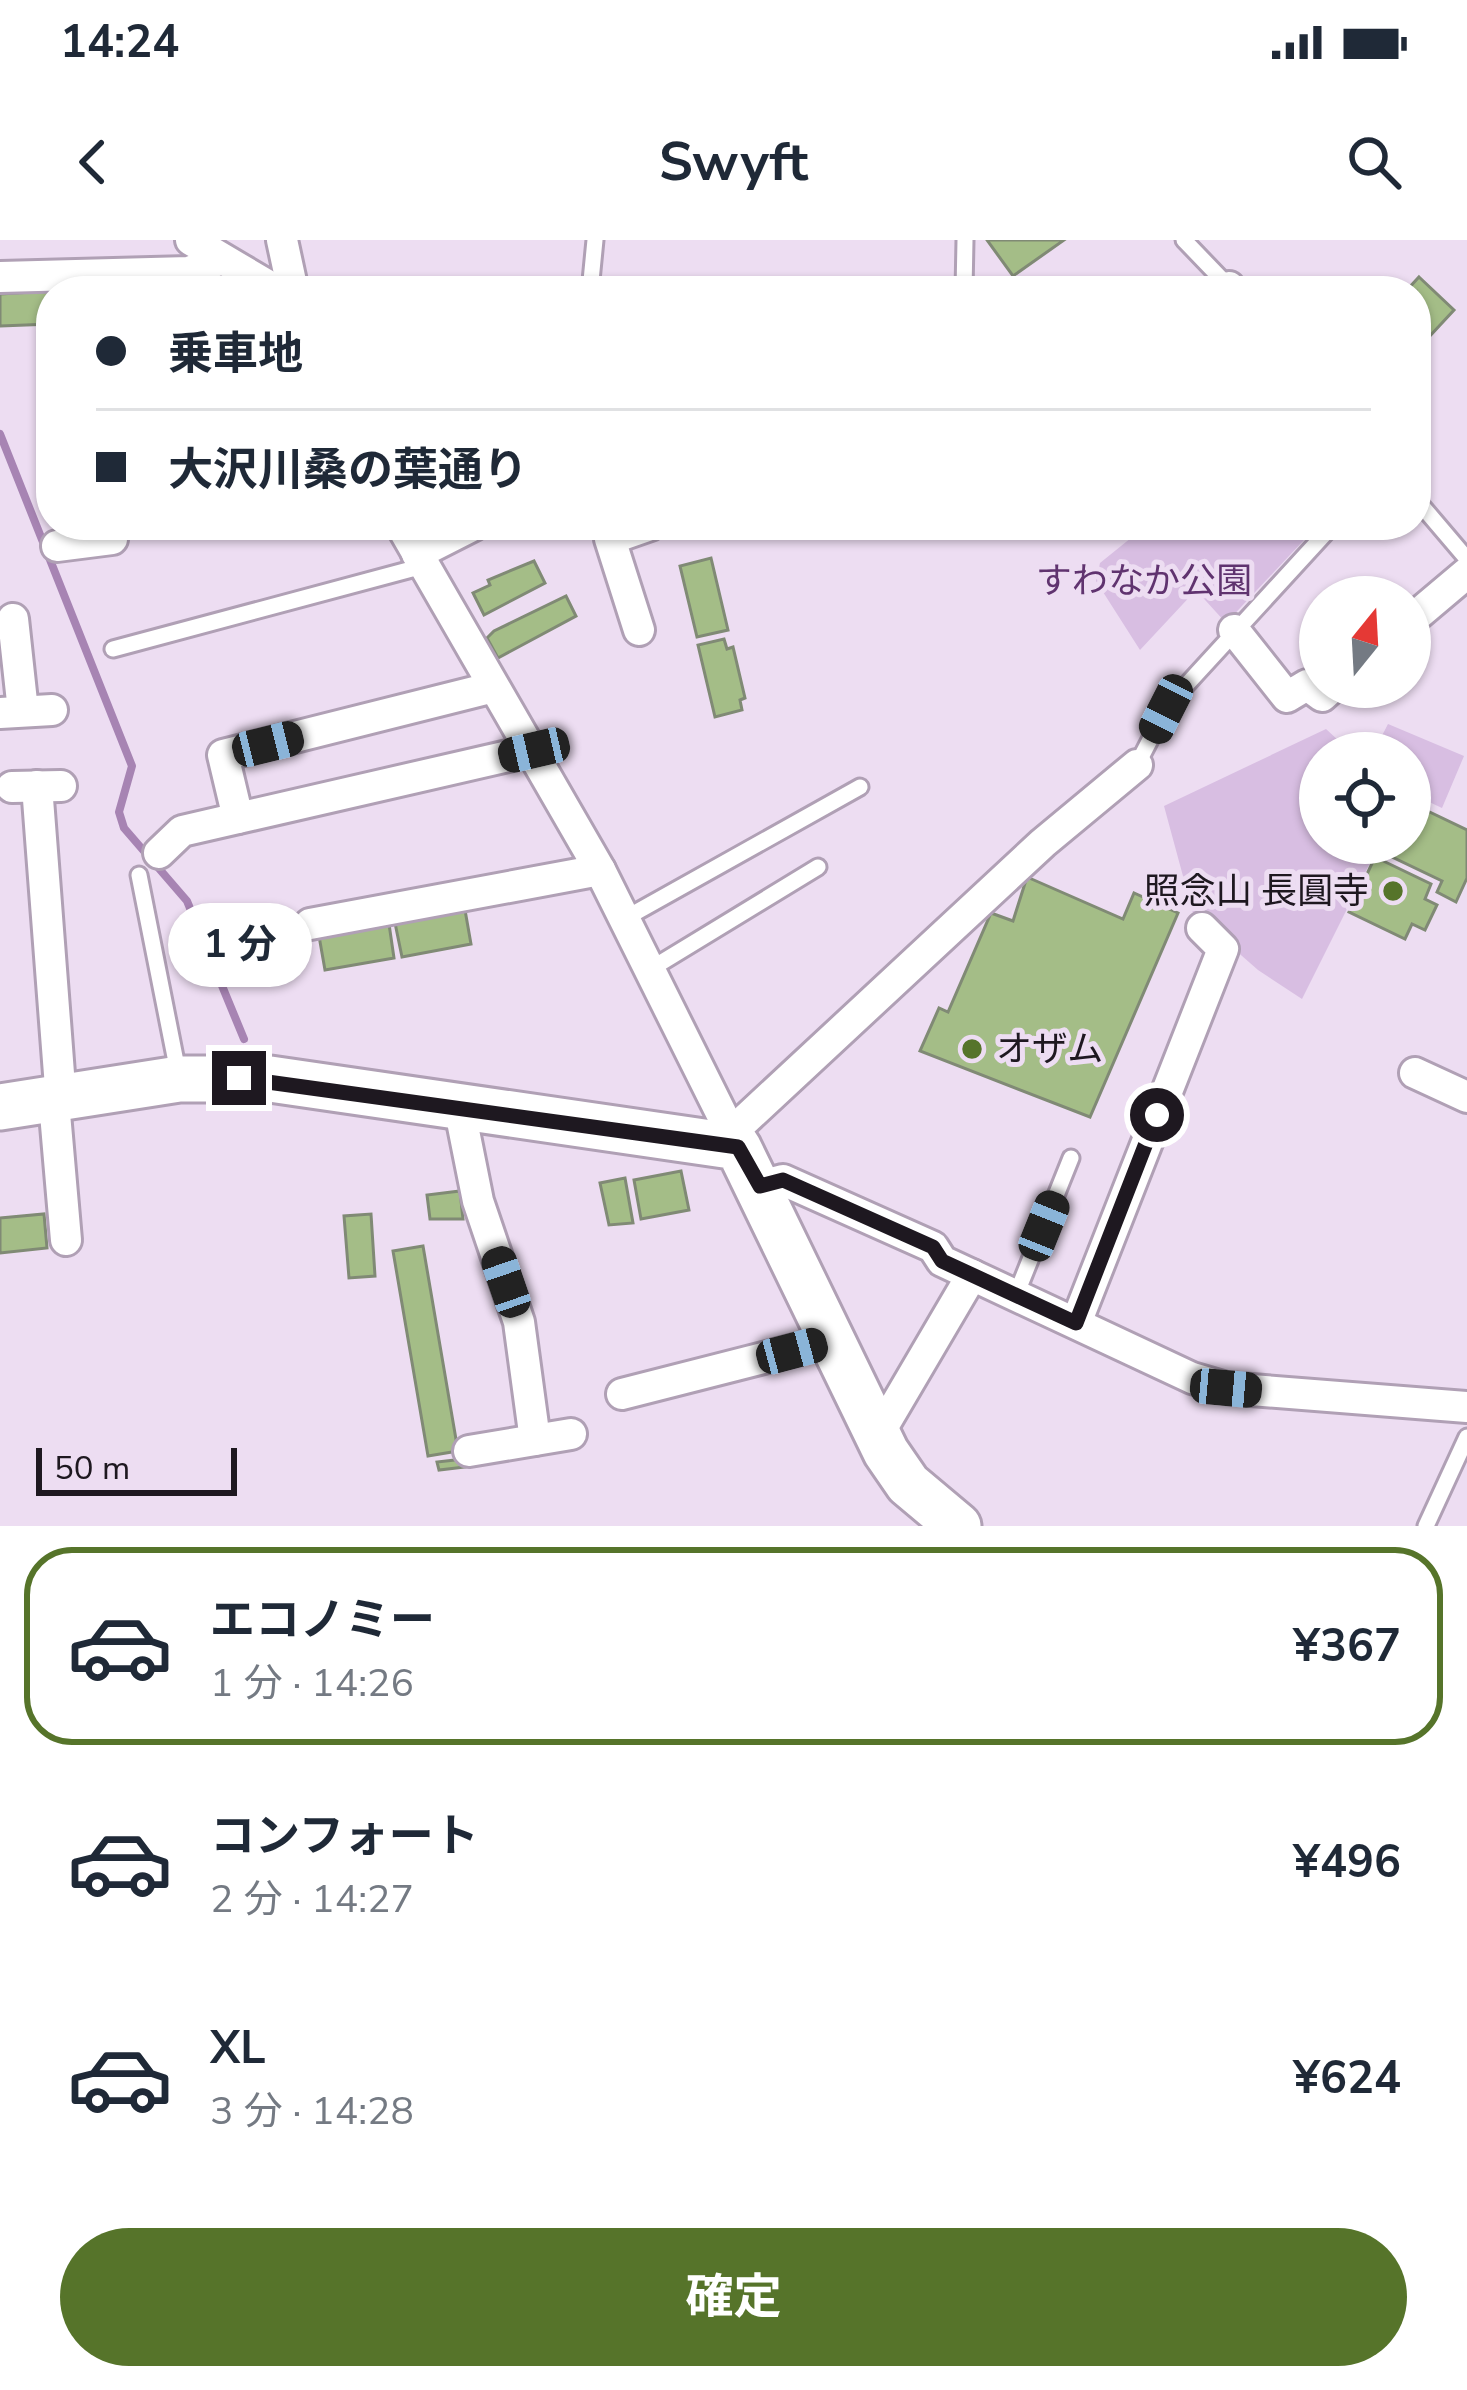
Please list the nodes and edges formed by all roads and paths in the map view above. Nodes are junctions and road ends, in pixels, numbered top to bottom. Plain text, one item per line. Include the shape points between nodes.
1 (190, 240) edge
2 (282, 240) edge
3 (595, 240) edge
4 (965, 240) edge
5 (1184, 240) edge
6 (219, 260) junction
7 (36, 276) edge
8 (38, 276) edge
9 (249, 276) edge
10 (290, 276) edge
11 (591, 276) edge
12 (964, 276) edge
13 (1216, 276) edge
14 (0, 277) edge
15 (1431, 517) edge
16 (104, 540) edge
17 (409, 540) edge
18 (451, 540) edge
19 (610, 540) edge
20 (1319, 540) edge
21 (57, 546) dead end
22 (1467, 559) edge
23 (420, 560) junction
24 (1467, 573) edge
25 (1431, 603) edge
26 (13, 619) dead end
27 (639, 629) dead end
28 (1234, 630) junction
29 (113, 649) dead end
30 (490, 688) junction
31 (1299, 690) edge
32 (25, 711) edge
33 (534, 750) junction
34 (1137, 765) joint
35 (36, 786) dead end
36 (860, 787) dead end
37 (238, 818) junction
38 (149, 864) joint
39 (818, 867) dead end
40 (600, 871) junction
41 (624, 919) junction
42 (310, 924) dead end
43 (1202, 928) dead end
44 (649, 970) junction
45 (1415, 1073) dead end
46 (179, 1078) junction
47 (1467, 1096) edge
48 (58, 1101) junction
49 (459, 1106) junction
50 (0, 1107) edge
51 (735, 1140) junction
52 (1071, 1157) dead end
53 (760, 1186) junction
54 (66, 1240) dead end
55 (972, 1276) junction
56 (1016, 1295) junction
57 (1076, 1323) junction
58 (834, 1340) junction
59 (622, 1394) dead end
60 (1467, 1408) edge
61 (571, 1434) dead end
62 (878, 1435) junction
63 (1467, 1438) edge
64 (535, 1439) junction
65 (469, 1451) dead end
66 (944, 1522) edge
67 (1426, 1526) edge

1 - 6 street
2 - 10 street
3 - 11 lane
4 - 12 lane
5 - 13 lane
6 - 8 street via 189,272
6 - 9 street
7 - 14 street
15 - 22 lane
16 - 21 street
17 - 23 street
18 - 23 street
19 - 27 street
20 - 28 lane
23 - 29 lane
23 - 30 street
24 - 25 street
26 - 32 street
28 - 31 street via 1287,697
28 - 34 lane via 1168,705
30 - 33 street
30 - 37 street via 223,755
33 - 37 street
33 - 40 street
34 - 51 street via 1043,843
35 - 48 street via 35,944
36 - 41 lane
37 - 38 street via 182,831
38 - 46 lane
39 - 44 lane
40 - 41 street
40 - 42 street
41 - 44 street
43 - 57 street via 1223,949
44 - 51 street
45 - 47 street
46 - 48 street
46 - 49 street via 270,1079
48 - 50 street
48 - 54 street
49 - 51 street
49 - 64 street via 478,1201 519,1322
51 - 53 street
52 - 56 lane
53 - 55 street via 783,1180 933,1247
53 - 58 street
55 - 56 street
55 - 62 street
56 - 57 street
57 - 60 street via 1226,1388
58 - 59 street
58 - 62 street
61 - 64 street
62 - 66 street
63 - 67 lane
64 - 65 street

